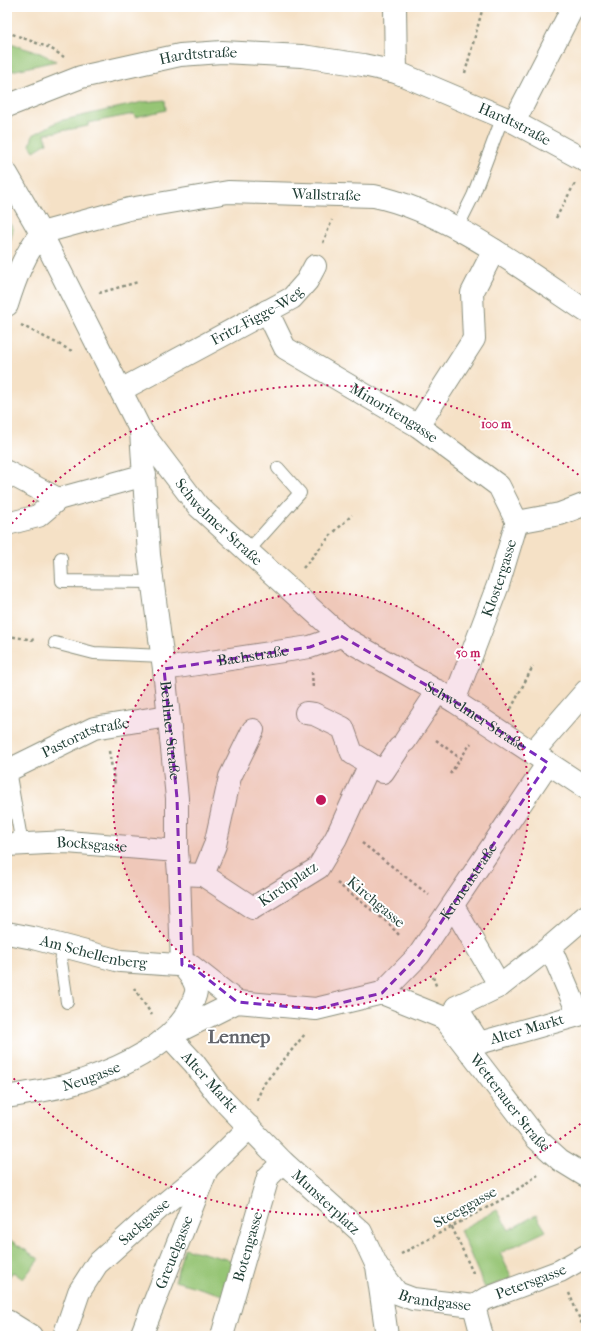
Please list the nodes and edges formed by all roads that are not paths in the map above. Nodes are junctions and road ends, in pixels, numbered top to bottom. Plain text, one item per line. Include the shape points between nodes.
1 (395, 7) edge
2 (572, 7) edge
3 (396, 72) junction
4 (7, 106) edge
5 (509, 119) junction
6 (582, 169) edge
7 (7, 174) edge
8 (461, 220) dead end
9 (41, 233) junction
10 (494, 250) junction
11 (315, 266) road end
12 (7, 305) edge
13 (267, 311) junction
14 (586, 311) edge
15 (121, 390) junction
16 (418, 426) junction
17 (141, 431) junction
18 (278, 468) dead end
19 (7, 472) edge
20 (144, 475) junction
21 (58, 499) junction
22 (586, 504) edge
23 (517, 522) junction
24 (7, 524) edge
25 (248, 551) junction
26 (61, 558) dead end
27 (153, 582) junction
28 (341, 636) junction
29 (55, 643) road end
30 (164, 662) junction
31 (586, 691) edge
32 (446, 696) junction
33 (310, 714) road end
34 (168, 716) junction
35 (253, 730) dead end
36 (541, 758) junction
37 (370, 764) junction
38 (8, 771) edge
39 (585, 784) edge
40 (13, 844) edge
41 (177, 851) junction
42 (180, 874) junction
43 (203, 876) junction
44 (452, 909) junction
45 (586, 916) edge
46 (7, 933) edge
47 (64, 945) junction
48 (550, 947) junction
49 (182, 965) junction
50 (500, 986) junction
51 (382, 993) junction
52 (67, 1002) dead end
53 (237, 1002) junction
54 (582, 1014) edge
55 (455, 1026) junction
56 (169, 1036) junction
57 (7, 1097) edge
58 (250, 1127) junction
59 (282, 1162) junction
60 (207, 1169) junction
61 (586, 1176) edge
62 (586, 1256) edge
63 (377, 1266) junction
64 (480, 1303) junction
65 (7, 1321) edge
66 (31, 1336) edge
67 (64, 1336) edge
68 (141, 1336) edge
69 (222, 1336) edge
70 (387, 1336) edge
71 (482, 1336) edge

1 - 3 street
2 - 5 street
3 - 4 street, Hardtstraße via 302,56 222,52 180,55 81,77
3 - 5 street, Hardtstraße
5 - 6 street, Hardtstraße
5 - 8 lane
7 - 9 street, Schwelmer Straße
9 - 10 street, Wallstraße via 129,209 228,192 342,194 393,200 450,225
9 - 12 street via 29,248
9 - 15 street, Schwelmer Straße
10 - 14 street, Wallstraße
10 - 16 street via 472,293 474,339
11 - 13 street, Fritz-Figge-Weg via 307,281 292,298
13 - 15 street, Fritz-Figge-Weg
13 - 16 street, Minoritengasse via 285,348
15 - 17 street, Schwelmer Straße
16 - 23 street, Minoritengasse via 499,486
17 - 20 street, Berliner Straße
17 - 25 street, Schwelmer Straße via 198,506
18 - 25 lane via 300,493
19 - 21 street
20 - 21 street
20 - 27 street, Berliner Straße
21 - 24 street via 38,516
22 - 23 street, Klostergasse via 560,514
23 - 32 street, Klostergasse via 498,585
25 - 28 street, Schwelmer Straße
26 - 27 lane via 62,581
27 - 30 street, Berliner Straße
28 - 30 street, Bachstraße via 310,647
28 - 32 street, Schwelmer Straße
29 - 30 lane via 94,653
30 - 34 street, Berliner Straße
31 - 36 street, Kronenstraße
32 - 36 street, Schwelmer Straße
32 - 37 street via 407,738 383,772
33 - 37 street via 343,728 352,753
34 - 38 street, Pastoratstraße via 94,728
34 - 41 street, Berliner Straße via 177,798
35 - 43 street via 230,777 215,845
36 - 39 street, Schwelmer Straße
36 - 44 street, Kronenstraße
37 - 43 street, Kirchplatz via 342,827 318,868 254,908
38 - 40 lane via 20,833
40 - 41 street, Bocksgasse via 74,842
41 - 42 street, Berliner Straße
42 - 43 street, Kirchplatz
42 - 49 street, Berliner Straße
44 - 50 street
44 - 51 street, Kronenstraße via 419,955
45 - 48 street
46 - 47 street, Am Schellenberg
47 - 49 street, Am Schellenberg via 120,961
47 - 52 lane via 61,962
48 - 50 street, Alter Markt
48 - 54 street, Alter Markt
49 - 53 street via 191,966
49 - 56 street via 192,979 196,989 195,997 182,1022
50 - 55 street, Alter Markt via 456,1007
51 - 53 street via 316,1010
51 - 55 street
53 - 56 street, Alter Markt
54 - 55 street, Alter Markt via 478,1043
55 - 61 street, Wetterauer Straße via 537,1139 560,1160
56 - 57 street, Neugasse via 136,1057 84,1080
56 - 58 street, Alter Markt via 218,1095
58 - 59 street, Munsterplatz
58 - 60 street, Sackgasse
59 - 63 street, Munsterplatz via 361,1232
59 - 69 street, Botengasse via 268,1177
60 - 67 street, Sackgasse via 97,1264 79,1292
60 - 68 street, Greuelgasse
62 - 64 street, Petersgasse via 560,1271
63 - 64 street, Brandgasse via 397,1293 413,1299
63 - 70 street, Munsterplatz
64 - 71 street, Brandgasse
65 - 66 street

